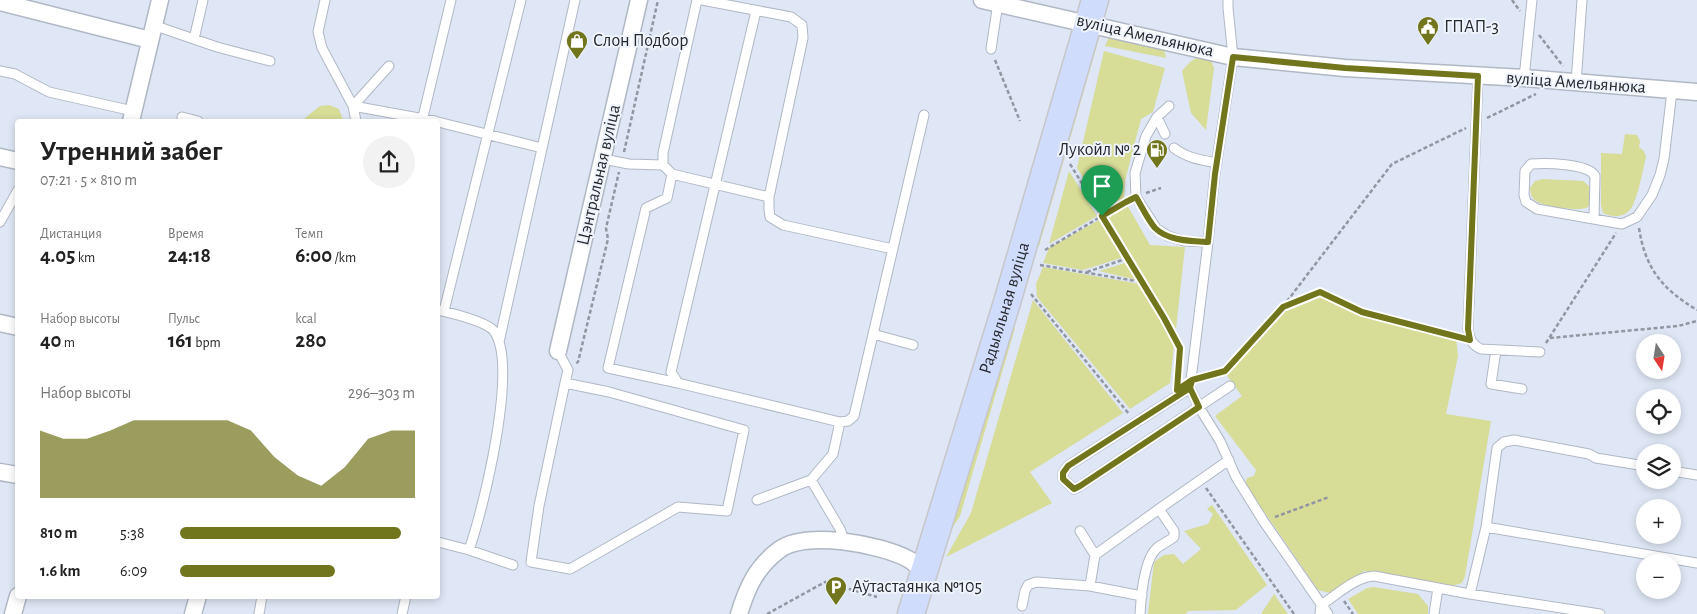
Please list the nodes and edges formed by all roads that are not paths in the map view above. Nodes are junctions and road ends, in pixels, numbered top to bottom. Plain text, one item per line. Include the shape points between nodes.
1 (160, 0) edge
2 (203, 0) edge
3 (326, 0) edge
4 (451, 0) edge
5 (521, 0) edge
6 (575, 0) edge
7 (640, 0) edge
8 (697, 0) edge
9 (702, 0) edge
10 (1228, 0) edge
11 (1532, 0) edge
12 (1582, 0) edge
13 (0, 2) edge
14 (990, 2) edge
15 (756, 11) junction
16 (1083, 11) edge
17 (152, 33) junction
18 (194, 39) junction
19 (990, 49) road end
20 (1233, 57) junction
21 (270, 61) dead end
22 (389, 66) dead end
23 (0, 71) edge
24 (1478, 76) junction
25 (1524, 78) junction
26 (1576, 83) junction
27 (1672, 91) junction
28 (1697, 92) edge
29 (354, 106) junction
30 (1169, 106) dead end
31 (924, 115) dead end
32 (132, 116) edge
33 (182, 116) dead end
34 (1158, 116) junction
35 (192, 119) edge
36 (356, 119) edge
37 (418, 119) edge
38 (423, 119) edge
39 (440, 123) edge
40 (486, 134) junction
41 (1165, 134) dead end
42 (542, 148) junction
43 (1174, 148) dead end
44 (0, 157) edge
45 (603, 159) junction
46 (15, 160) edge
47 (1217, 163) junction
48 (663, 164) junction
49 (672, 174) junction
50 (716, 185) junction
51 (15, 195) edge
52 (769, 197) junction
53 (1594, 218) junction
54 (0, 222) edge
55 (1208, 242) junction
56 (893, 249) junction
57 (441, 311) edge
58 (0, 324) edge
59 (15, 326) edge
60 (873, 334) junction
61 (499, 342) junction
62 (913, 345) dead end
63 (1496, 350) junction
64 (558, 351) joint
65 (1540, 352) road end
66 (565, 383) junction
67 (678, 383) junction
68 (1191, 384) junction
69 (1230, 386) dead end
70 (1522, 389) dead end
71 (1199, 407) junction
72 (840, 422) junction
73 (1229, 460) junction
74 (1636, 465) edge
75 (0, 472) edge
76 (1681, 472) edge
77 (15, 474) edge
78 (1697, 475) edge
79 (811, 480) junction
80 (757, 500) dead end
81 (1159, 509) junction
82 (1486, 527) junction
83 (1080, 531) dead end
84 (844, 541) junction
85 (440, 543) edge
86 (469, 550) junction
87 (1095, 555) junction
88 (1697, 563) edge
89 (916, 565) junction
90 (513, 566) dead end
91 (1090, 586) junction
92 (1438, 588) junction
93 (1470, 594) junction
94 (1142, 596) junction
95 (17, 599) edge
96 (197, 599) edge
97 (261, 599) edge
98 (405, 599) edge
99 (1022, 606) dead end
100 (1321, 609) edge
101 (13, 614) edge
102 (193, 614) edge
103 (258, 614) edge
104 (402, 614) edge
105 (738, 614) edge
106 (896, 614) edge
107 (911, 614) edge
108 (1140, 614) edge
109 (1328, 614) edge
110 (1434, 614) edge
111 (1600, 614) edge

1 - 17 street
2 - 18 lane
3 - 29 lane via 318,32 322,48
4 - 38 lane
5 - 40 lane
6 - 42 lane
7 - 45 street, Цэнтральная вуліца
8 - 48 lane
9 - 15 lane
10 - 20 lane
11 - 25 lane
12 - 26 lane
13 - 17 street
14 - 16 street, вуліца Амельянюка
14 - 19 lane
15 - 50 lane
15 - 52 lane via 791,17 802,25 803,38
16 - 20 street, вуліца Амельянюка via 1176,45
16 - 89 main road, Радыяльная вуліца via 991,294
17 - 18 lane
17 - 32 street
18 - 21 lane
20 - 24 street, вуліца Амельянюка
20 - 47 lane
22 - 29 lane
23 - 32 lane via 15,74 49,92
24 - 25 street, вуліца Амельянюка
24 - 63 lane via 1468,329 1474,346
25 - 26 street, вуліца Амельянюка
26 - 27 street, вуліца Амельянюка
27 - 28 street, вуліца Амельянюка
27 - 53 lane via 1664,159 1652,195 1637,217 1622,224
29 - 36 lane
29 - 37 lane
30 - 34 lane
31 - 56 lane
33 - 35 lane
34 - 41 lane
34 - 55 lane via 1146,136 1135,173 1136,197 1156,228 1168,236 1184,241
39 - 40 lane
40 - 42 lane
40 - 57 lane
42 - 61 lane
43 - 47 lane via 1182,155
44 - 46 street
45 - 48 lane
45 - 64 street, Цэнтральная вуліца
47 - 55 lane
48 - 49 lane
49 - 50 lane
49 - 67 lane via 667,198 646,208 608,368
50 - 52 lane
50 - 67 lane via 672,372
51 - 54 lane
52 - 56 lane via 770,217 783,225
53 - 53 lane via 1537,209 1526,202 1525,171 1531,164 1592,171 1595,176
55 - 68 lane
56 - 60 lane
57 - 61 lane via 482,323 493,330
58 - 59 street
60 - 62 lane
60 - 72 lane via 854,416
61 - 86 lane via 503,385 497,437
63 - 65 lane
63 - 70 lane via 1491,384
64 - 66 lane via 568,370
66 - 66 lane via 539,506 531,562 570,569 678,507 727,511 744,430 610,392
67 - 72 lane
68 - 71 lane
68 - 71 lane via 1068,466 1063,479 1074,489 1080,486
69 - 71 lane
71 - 73 lane
72 - 79 lane via 833,454
73 - 81 lane
73 - 100 lane via 1236,477
74 - 82 lane via 1514,440 1504,442 1498,448
75 - 77 street
76 - 78 lane
79 - 80 lane
79 - 84 lane
81 - 87 lane
81 - 94 lane via 1174,531 1174,537 1151,555
82 - 88 lane
82 - 93 lane
83 - 87 lane
84 - 89 street via 878,548
84 - 105 street via 799,541 780,549 759,568
85 - 86 lane
86 - 90 lane
87 - 91 lane
89 - 106 main road, Радыяльная вуліца
89 - 107 main road, Радыяльная вуліца
91 - 94 lane
91 - 99 lane via 1036,582 1028,585
92 - 93 lane
92 - 100 lane via 1368,576 1339,593
92 - 110 lane
93 - 111 lane
94 - 108 lane
95 - 101 street
96 - 102 street
97 - 103 lane
98 - 104 lane
100 - 109 lane

